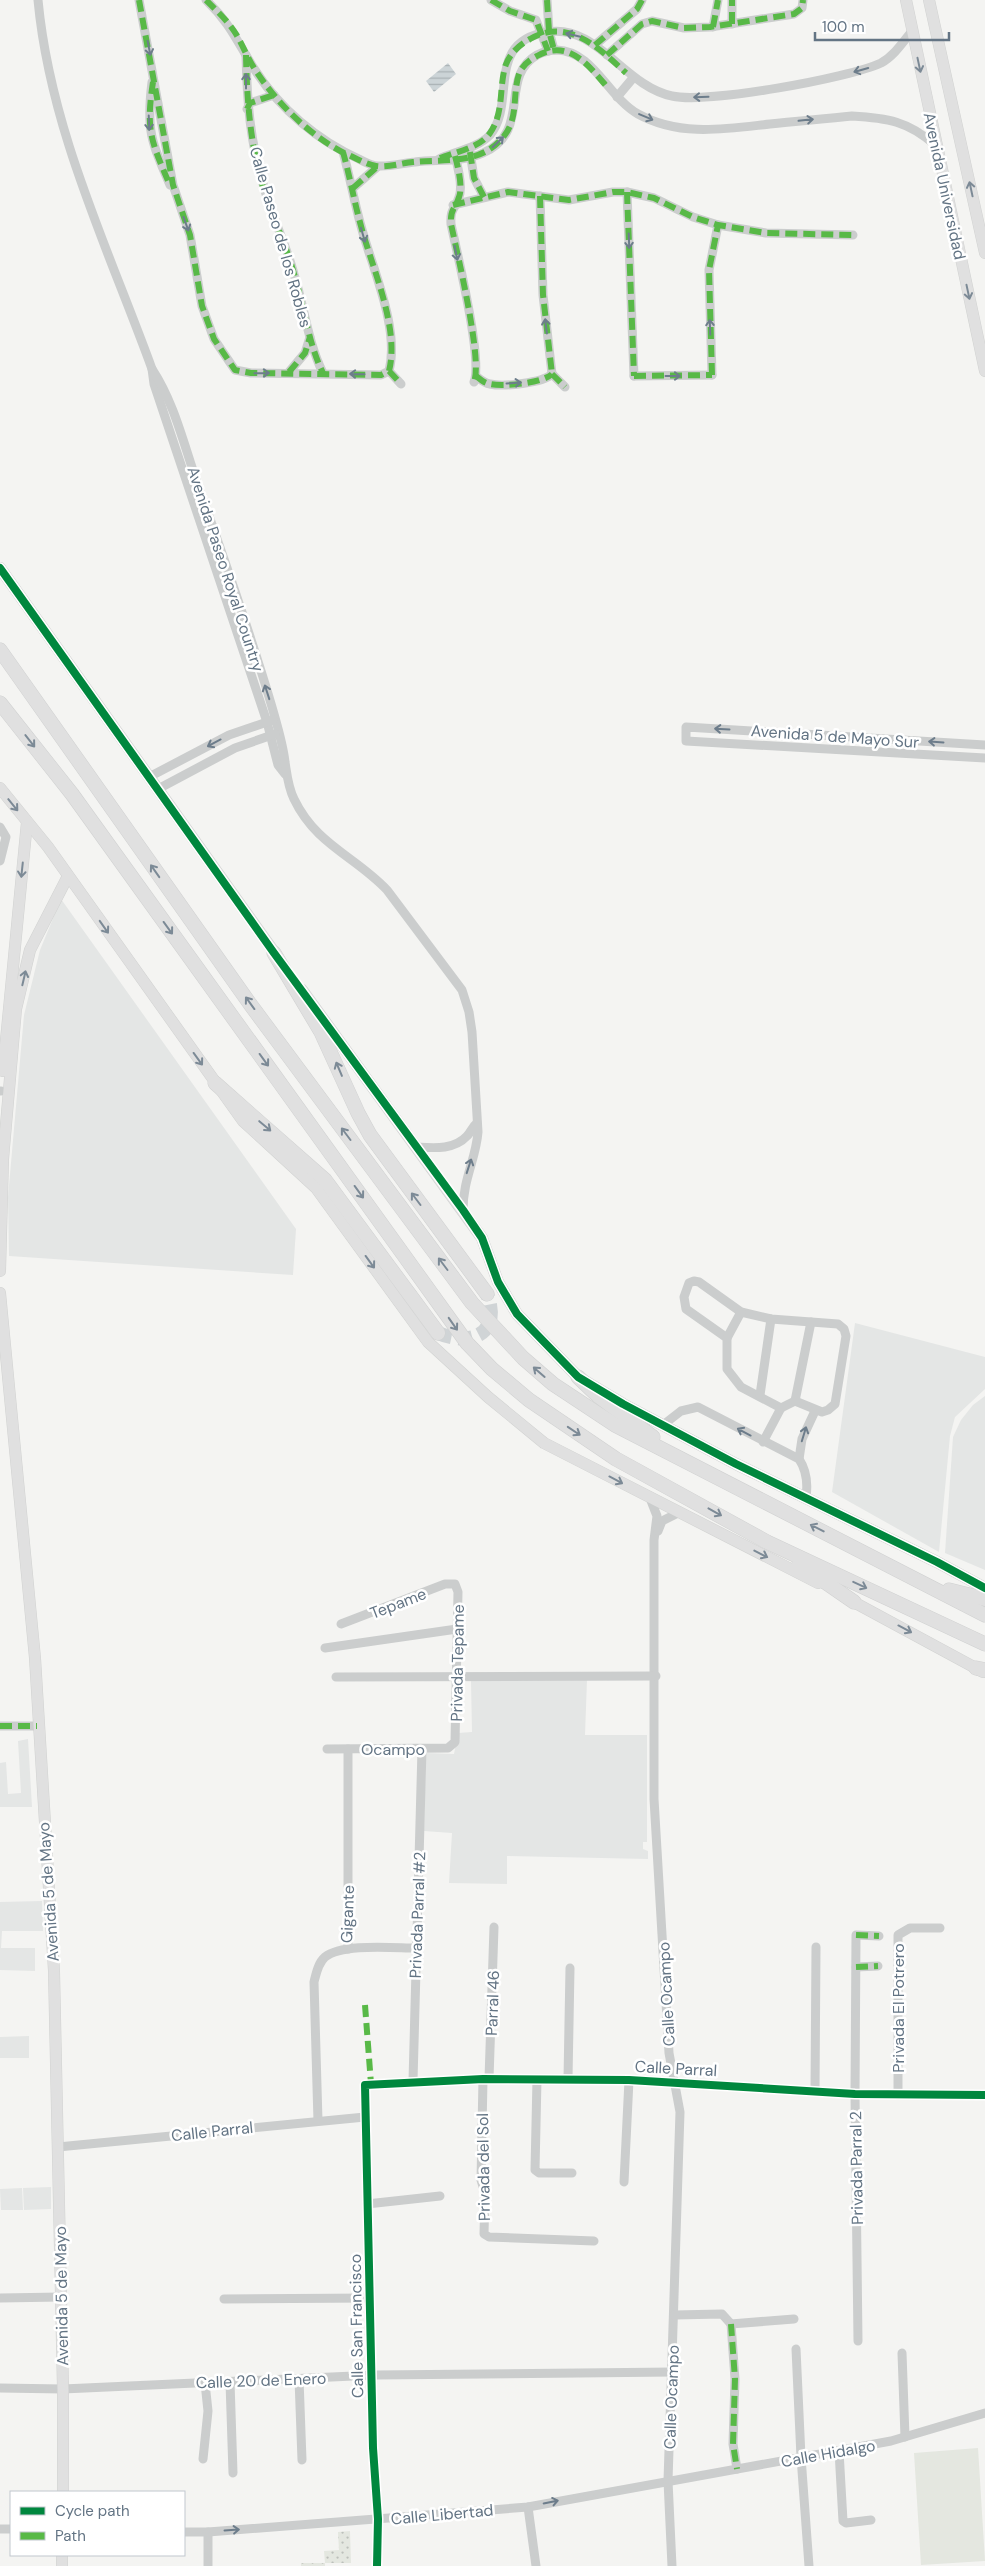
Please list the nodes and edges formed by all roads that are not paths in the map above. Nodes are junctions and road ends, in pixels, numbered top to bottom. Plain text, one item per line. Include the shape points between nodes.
1 (38, 0) edge
2 (139, 0) edge
3 (206, 0) edge
4 (491, 0) edge
5 (547, 0) edge
6 (642, 0) edge
7 (718, 0) edge
8 (732, 0) edge
9 (803, 0) edge
10 (906, 0) edge
11 (930, 0) edge
12 (630, 15) junction
13 (642, 24) junction
14 (732, 24) junction
15 (713, 27) junction
16 (912, 30) junction
17 (546, 32) junction
18 (595, 45) junction
19 (551, 50) junction
20 (246, 52) junction
21 (607, 55) junction
22 (154, 74) junction
23 (633, 78) junction
24 (274, 95) junction
25 (617, 97) junction
26 (247, 109) junction
27 (936, 145) junction
28 (469, 148) junction
29 (343, 152) junction
30 (455, 157) junction
31 (470, 158) junction
32 (377, 166) junction
33 (353, 188) junction
34 (627, 192) junction
35 (540, 196) junction
36 (484, 197) junction
37 (453, 205) junction
38 (179, 206) junction
39 (718, 225) junction
40 (853, 235) dead end
41 (985, 253) edge
42 (310, 336) junction
43 (390, 371) junction
44 (985, 371) edge
45 (289, 372) junction
46 (323, 373) junction
47 (552, 374) junction
48 (401, 384) dead end
49 (565, 387) dead end
50 (0, 568) edge
51 (0, 650) edge
52 (0, 703) edge
53 (271, 721) junction
54 (275, 734) junction
55 (229, 735) junction
56 (985, 745) edge
57 (235, 748) junction
58 (985, 758) edge
59 (149, 777) junction
60 (0, 788) edge
61 (158, 789) junction
62 (27, 822) junction
63 (0, 827) edge
64 (0, 860) edge
65 (68, 876) junction
66 (274, 953) junction
67 (4, 1013) edge
68 (3, 1036) edge
69 (215, 1083) junction
70 (1, 1091) edge
71 (0, 1108) edge
72 (477, 1124) junction
73 (417, 1147) junction
74 (463, 1210) junction
75 (0, 1270) edge
76 (0, 1293) edge
77 (487, 1294) tunnel mouth
78 (742, 1312) junction
79 (771, 1319) junction
80 (811, 1322) junction
81 (438, 1333) tunnel mouth
82 (727, 1338) junction
83 (578, 1377) junction
84 (760, 1396) junction
85 (795, 1401) junction
86 (781, 1408) junction
87 (815, 1411) junction
88 (663, 1425) junction
89 (763, 1442) junction
90 (799, 1459) junction
91 (691, 1463) junction
92 (806, 1497) junction
93 (650, 1498) junction
94 (680, 1512) junction
95 (654, 1540) junction
96 (767, 1542) junction
97 (455, 1584) joint
98 (926, 1584) junction
99 (985, 1588) edge
100 (985, 1599) edge
101 (854, 1602) junction
102 (985, 1615) edge
103 (341, 1624) dead end
104 (457, 1629) junction
105 (985, 1644) edge
106 (325, 1648) dead end
107 (982, 1670) edge
108 (456, 1675) junction
109 (656, 1676) junction
110 (336, 1677) dead end
111 (0, 1726) edge
112 (37, 1726) junction
113 (455, 1742) joint
114 (327, 1749) dead end
115 (348, 1749) junction
116 (422, 1749) junction
117 (494, 1927) dead end
118 (940, 1928) dead end
119 (879, 1936) dead end
120 (816, 1947) dead end
121 (416, 1948) junction
122 (348, 1949) junction
123 (878, 1966) dead end
124 (856, 1967) junction
125 (570, 1968) dead end
126 (486, 2078) junction
127 (537, 2079) junction
128 (568, 2079) junction
129 (629, 2080) junction
130 (413, 2081) junction
131 (676, 2081) junction
132 (365, 2085) joint
133 (815, 2092) junction
134 (855, 2094) junction
135 (898, 2095) junction
136 (985, 2095) edge
137 (365, 2117) junction
138 (318, 2121) junction
139 (58, 2147) junction
140 (572, 2173) dead end
141 (624, 2182) dead end
142 (440, 2196) dead end
143 (367, 2204) junction
144 (594, 2241) dead end
145 (61, 2297) junction
146 (0, 2298) edge
147 (369, 2298) junction
148 (224, 2299) dead end
149 (674, 2315) junction
150 (794, 2320) dead end
151 (731, 2324) junction
152 (858, 2341) dead end
153 (796, 2349) dead end
154 (902, 2352) dead end
155 (673, 2372) junction
156 (371, 2375) junction
157 (299, 2379) junction
158 (230, 2382) junction
159 (205, 2383) junction
160 (0, 2388) edge
161 (63, 2389) junction
162 (985, 2412) edge
163 (905, 2437) junction
164 (839, 2451) junction
165 (800, 2458) junction
166 (203, 2459) dead end
167 (302, 2460) dead end
168 (738, 2469) junction
169 (232, 2473) dead end
170 (668, 2481) junction
171 (63, 2491) edge
172 (528, 2507) junction
173 (378, 2519) junction
174 (871, 2520) dead end
175 (185, 2532) edge
176 (208, 2532) junction
177 (208, 2566) edge
178 (377, 2566) edge
179 (536, 2566) edge
180 (672, 2566) edge
181 (809, 2566) edge

1 - 53 street, Avenida Paseo Royal Country via 42,43 53,93 82,185 152,369 160,381
2 -> 22 street
3 - 20 street via 223,17
4 - 17 street via 536,20
5 - 17 street
6 - 12 street
7 - 15 street
8 - 14 street
9 - 14 street via 802,8 794,14
10 - 16 main road, Avenida Universidad
41 -> 11 main road, Avenida Universidad
12 - 13 street
12 - 18 street
13 - 15 street
13 - 21 street
14 - 15 street
16 -> 23 street via 883,62 835,77 698,98 672,96
16 -> 27 main road, Avenida Universidad
18 -> 17 street via 571,33
17 - 19 street
17 - 28 street via 520,44 510,57 503,78 496,124 489,135
18 - 21 street
19 - 25 street via 577,55
31 -> 19 street via 484,153 504,137 515,110 519,73 533,58
20 - 24 street
26 -> 20 street, Calle Paseo de los Robles
21 - 23 street
22 - 38 street
22 -> 38 street via 149,104 150,139
23 - 25 street
24 - 26 street via 250,102
24 - 29 street via 299,121
25 -> 27 street via 638,114 689,130 852,116 875,117 897,121 920,131
26 - 42 street, Calle Paseo de los Robles via 264,188 291,262
27 -> 44 main road, Avenida Universidad
28 - 30 street
28 - 31 street
29 - 32 street
29 - 33 street
30 - 31 street
30 - 32 street
30 - 37 street via 460,197
31 - 36 street via 474,178
32 - 33 street
33 -> 43 street via 384,308 392,360
34 - 35 street via 569,200
34 - 39 street via 654,198
34 -> 39 street via 632,378 715,379 709,270
35 - 36 street via 508,192
47 -> 35 street via 543,295
36 - 37 street
37 -> 47 street via 451,224 474,349 475,379 491,385 543,380
38 -> 45 street via 190,234 208,326 225,358 235,370
39 - 40 street via 766,233
42 - 45 street, Calle Paseo de los Robles via 305,354
42 - 46 street, Calle Paseo de los Robles
43 -> 46 street via 381,375
43 - 48 street
45 - 46 street
47 - 49 street
50 - 59 main road
91 -> 51 highway via 615,1425 553,1384 523,1358 472,1303 250,1004
52 -> 96 highway via 72,794 467,1343 521,1394 576,1433 616,1459
53 - 54 street, Avenida Paseo Royal Country
53 - 55 street
54 - 57 street
54 - 72 street, Avenida Paseo Royal Country via 294,799 308,822 338,852 387,890 462,990 472,1032
55 - 57 street
55 -> 59 street
56 -> 58 street, Avenida 5 de Mayo Sur via 686,727 686,741
57 - 61 street
59 - 61 main road
60 -> 62 main road
61 - 66 main road
62 - 65 main road
62 -> 67 main road
63 - 64 street via 6,837
65 -> 69 main road
75 -> 65 main road via 3,1159 16,1009 30,950
66 - 73 main road
77 -> 66 highway via 370,1135 321,1032
67 - 68 main road
68 - 70 main road
69 -> 81 highway via 324,1180
69 -> 93 main road via 243,1122 316,1188 428,1342 544,1443
70 - 71 main road
72 - 73 street via 455,1145
74 -> 72 street, Avenida Paseo Royal Country via 465,1180 477,1142
73 - 74 main road
74 - 83 main road via 482,1238 498,1282 517,1314
76 - 112 main road, Avenida 5 de Mayo via 35,1658
78 - 79 street
78 - 82 street
78 - 82 street via 699,1282 690,1283 684,1297 686,1309
79 - 80 street
79 - 84 street
80 - 85 street
80 - 87 street via 838,1324 846,1336 835,1404 828,1410
82 - 84 street via 728,1369 741,1387
83 - 88 main road
83 - 91 highway via 598,1396
84 - 86 street
85 - 86 street
85 - 87 street
86 - 89 street
90 -> 87 street via 802,1439
89 -> 88 street via 698,1407 681,1411
88 - 92 main road
89 - 90 street
90 - 92 street via 805,1467
98 -> 91 highway
92 - 99 main road
93 - 94 main road
93 - 95 street, Calle Ocampo via 657,1516
94 - 95 street via 662,1521
94 -> 101 main road
95 - 109 street, Calle Ocampo
96 - 101 highway
96 -> 105 highway
97 - 103 street, Tepame via 445,1584
97 - 104 street, Privada Tepame via 458,1592
98 - 100 highway
98 - 102 highway
101 -> 107 main road
104 - 106 street
104 - 108 street, Privada Tepame
108 - 109 street
108 - 110 street
108 - 113 street, Privada Tepame
109 - 131 street, Calle Ocampo via 654,1799 669,2053
111 - 112 street
112 - 139 main road, Avenida 5 de Mayo via 54,1971
113 - 116 street, Ocampo via 448,1748
114 - 115 street, Ocampo
115 - 116 street, Ocampo
115 - 122 street, Gigante
116 - 121 street, Privada Parral #2
117 - 126 street, Parral 46
118 - 135 street, Privada El Potrero via 910,1928 898,1935
119 - 124 street, Privada Parral 2 via 856,1935
120 - 133 street
121 - 122 street
121 - 130 street, Privada Parral #2
122 - 138 street, Gigante via 324,1958 317,1968 314,1982
123 - 124 street
124 - 134 street, Privada Parral 2
125 - 128 street
126 - 127 street, Calle Parral
126 - 130 street, Calle Parral
126 - 144 street, Privada del Sol via 481,2180 485,2193 484,2234 489,2237
127 - 128 street, Calle Parral
127 - 140 street via 536,2170 539,2173
128 - 129 street, Calle Parral
129 - 131 street, Calle Parral
129 - 141 street
130 - 132 street, Calle Parral
131 - 133 street, Calle Parral
131 - 149 street, Calle Ocampo via 680,2112
132 - 137 street, Calle San Francisco
133 - 134 street, Calle Parral
134 - 135 street, Calle Parral
134 - 152 street, Privada Parral 2
135 - 136 street, Calle Parral
137 - 138 street, Calle Parral
137 - 143 street, Calle San Francisco
138 - 139 street, Calle Parral
139 - 145 main road, Avenida 5 de Mayo
142 - 143 street
143 - 147 street, Calle San Francisco
145 - 146 street
145 - 161 main road, Avenida 5 de Mayo
147 - 148 street
147 - 156 street, Calle San Francisco
149 - 151 street via 722,2314
149 - 155 street, Calle Ocampo
150 - 151 street
151 - 168 street via 735,2380 733,2444
153 - 165 street
154 - 163 street
155 - 156 street, Calle 20 de Enero
155 - 170 street, Calle Ocampo
156 - 157 street, Calle 20 de Enero
156 - 173 street, Calle San Francisco
157 - 158 street, Calle 20 de Enero
157 - 167 street
158 - 159 street, Calle 20 de Enero
158 - 169 street
159 - 161 street, Calle 20 de Enero
159 - 166 street via 208,2412
160 - 161 street, Calle 20 de Enero
161 - 171 main road, Avenida 5 de Mayo
162 - 163 street, Calle Hidalgo
163 - 164 street, Calle Hidalgo
164 - 165 street, Calle Hidalgo
164 - 174 street via 842,2516 846,2523
165 - 168 street, Calle Hidalgo
165 - 181 street
168 - 170 street, Calle Hidalgo
172 -> 170 street, Calle Libertad
170 - 180 street, Calle Ocampo
172 - 173 street, Calle Libertad
172 - 179 street
176 -> 173 street, Calle Libertad
173 - 178 street, Calle San Francisco
175 - 176 street, Calle Libertad
176 - 177 street

